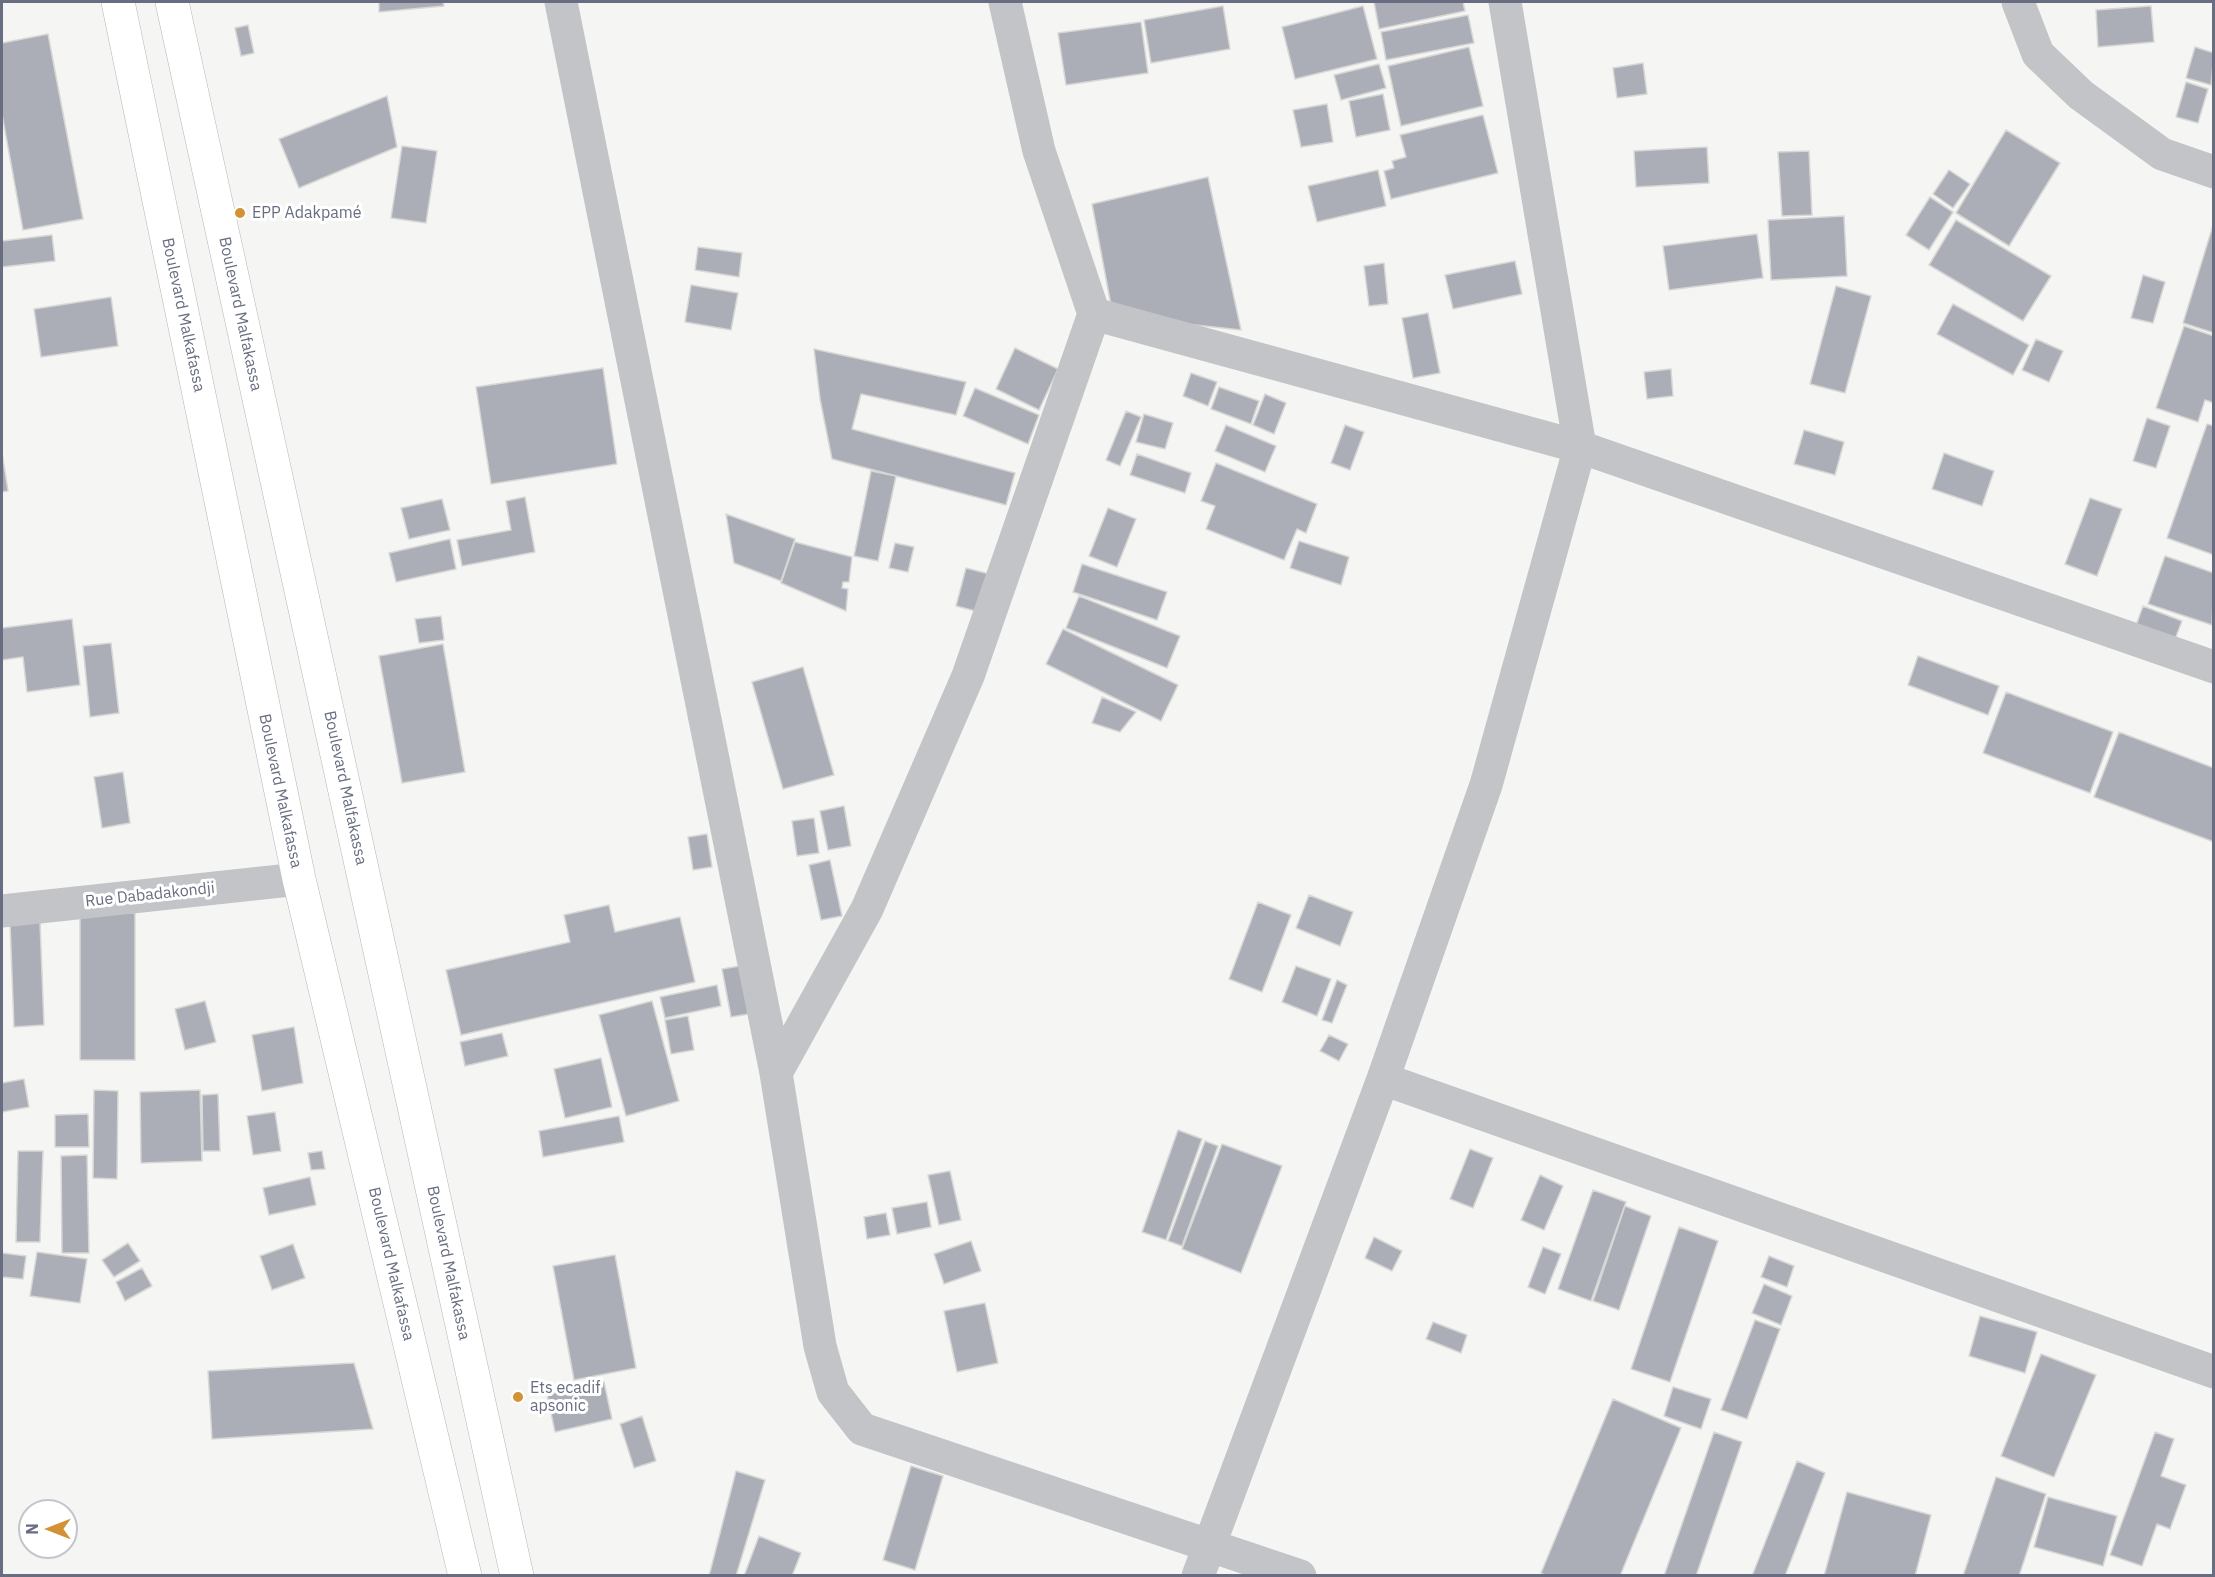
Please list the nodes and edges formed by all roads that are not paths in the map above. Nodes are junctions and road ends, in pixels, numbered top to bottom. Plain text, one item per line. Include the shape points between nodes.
1 (118, 2) edge
2 (172, 2) edge
3 (561, 2) edge
4 (1005, 2) edge
5 (1505, 2) edge
6 (2018, 2) edge
7 (2214, 172) edge
8 (1094, 314) junction
9 (1580, 447) junction
10 (2214, 667) edge
11 (298, 879) junction
12 (2, 911) edge
13 (776, 1073) junction
14 (1383, 1079) junction
15 (2214, 1372) edge
16 (1209, 1544) junction
17 (465, 1575) edge
18 (517, 1575) edge
19 (1198, 1575) edge
20 (1299, 1575) edge

1 - 11 main road, Boulevard Malkafassa
2 - 18 main road, Boulevard Malfakassa
3 - 13 street
4 - 8 street via 1039,152
5 - 9 street
6 - 7 street via 2038,54 2081,95 2162,154
8 - 9 street
8 - 13 street via 968,676 867,909
9 - 10 street
9 - 14 street via 1500,740
11 - 12 street, Rue Dabadakondji
11 - 17 main road, Boulevard Malkafassa
13 - 16 street via 820,1346 833,1392 862,1429
14 - 15 street
14 - 16 street
16 - 19 street
16 - 20 street

